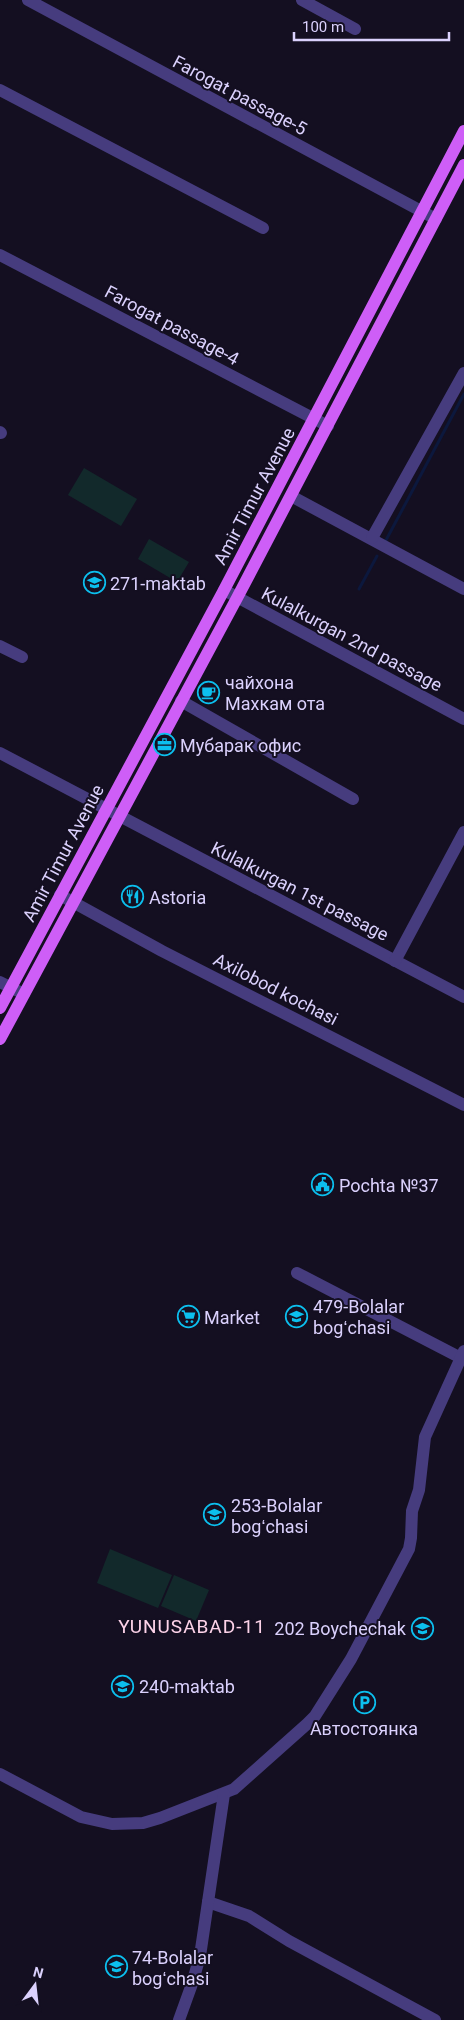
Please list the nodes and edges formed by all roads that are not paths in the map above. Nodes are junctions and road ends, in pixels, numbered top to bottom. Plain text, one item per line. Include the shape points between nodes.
1 (28, 0) edge
2 (302, 0) edge
3 (355, 29) dead end
4 (0, 90) edge
5 (464, 131) edge
6 (464, 165) edge
7 (422, 212) junction
8 (436, 219) junction
9 (263, 228) dead end
10 (0, 255) edge
11 (464, 373) edge
12 (314, 419) junction
13 (328, 426) junction
14 (291, 496) junction
15 (372, 538) junction
16 (464, 589) edge
17 (224, 590) junction
18 (237, 598) junction
19 (0, 646) edge
20 (22, 657) dead end
21 (181, 701) junction
22 (464, 718) edge
23 (0, 753) edge
24 (353, 799) dead end
25 (106, 810) junction
26 (119, 817) junction
27 (464, 832) edge
28 (60, 895) junction
29 (74, 902) junction
30 (395, 960) junction
31 (5, 985) edge
32 (24, 994) junction
33 (464, 997) edge
34 (0, 1008) edge
35 (0, 1038) edge
36 (464, 1105) edge
37 (297, 1273) dead end
38 (463, 1354) edge
39 (0, 1774) edge
40 (224, 1794) junction
41 (208, 1902) junction
42 (179, 2020) edge
43 (435, 2020) edge

1 - 7 street, Farogat passage-5
2 - 3 street
4 - 9 street
5 - 7 main road, Amir Timur Avenue
6 - 8 main road, Amir Timur Avenue
7 - 8 street, Farogat passage-5
7 - 12 main road, Amir Timur Avenue
8 - 13 main road, Amir Timur Avenue
10 - 12 street, Farogat passage-4
11 - 15 street
12 - 13 street, Farogat passage-4
12 - 17 main road, Amir Timur Avenue
13 - 14 main road, Amir Timur Avenue
14 - 15 street
14 - 18 main road, Amir Timur Avenue
15 - 16 street
17 - 18 street, Kulalkurgan 2nd passage
17 - 25 main road, Amir Timur Avenue
18 - 21 main road, Amir Timur Avenue
18 - 22 street, Kulalkurgan 2nd passage
19 - 20 street
21 - 24 street
21 - 26 main road, Amir Timur Avenue
23 - 25 street, Kulalkurgan 1st passage
25 - 26 street, Kulalkurgan 1st passage
25 - 28 main road, Amir Timur Avenue
26 - 29 main road, Amir Timur Avenue
26 - 30 street, Kulalkurgan 1st passage
27 - 30 street
28 - 29 street, Axilobod kochasi
28 - 31 main road, Amir Timur Avenue
29 - 32 main road, Amir Timur Avenue
29 - 36 street, Axilobod kochasi via 162,951
30 - 33 street, Kulalkurgan 1st passage
31 - 32 street
31 - 34 main road, Amir Timur Avenue
32 - 35 main road, Amir Timur Avenue
37 - 38 street
38 - 40 street via 425,1437 409,1549 351,1659 311,1720 234,1789
39 - 40 street via 81,1817 112,1824 152,1821
40 - 41 street
41 - 42 street via 200,1956
41 - 43 street via 249,1916

